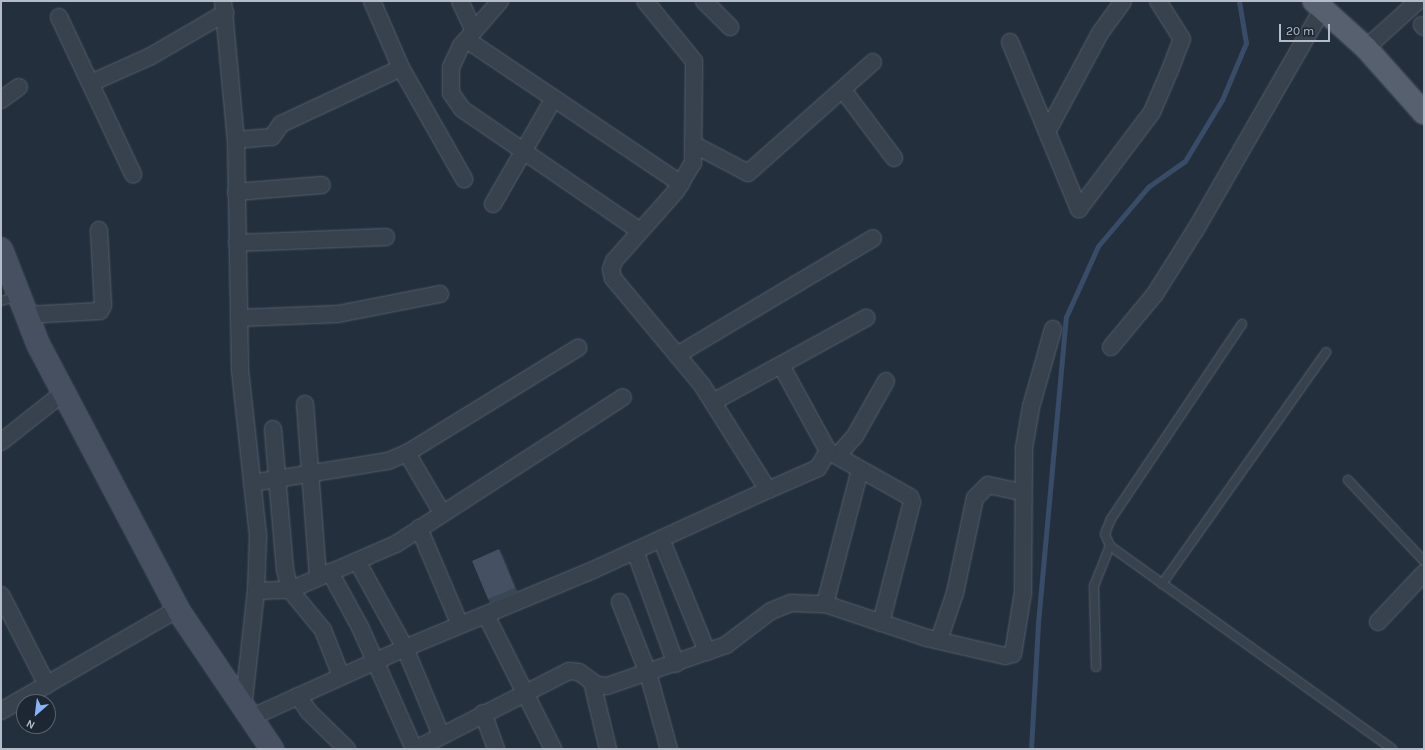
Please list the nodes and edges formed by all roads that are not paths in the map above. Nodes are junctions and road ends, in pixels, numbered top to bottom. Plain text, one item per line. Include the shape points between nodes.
1 (372, 1) edge
2 (460, 1) edge
3 (500, 1) edge
4 (645, 1) edge
5 (704, 1) edge
6 (1123, 1) edge
7 (1158, 1) edge
8 (1418, 1) edge
9 (1318, 5) edge
10 (224, 7) edge
11 (59, 17) dead end
12 (730, 27) dead end
13 (470, 36) junction
14 (1010, 42) dead end
15 (1366, 48) junction
16 (873, 62) dead end
17 (401, 68) junction
18 (93, 82) junction
19 (19, 87) dead end
20 (843, 90) junction
21 (1, 100) edge
22 (553, 100) junction
23 (1424, 113) edge
24 (1047, 132) junction
25 (236, 140) junction
26 (693, 144) junction
27 (523, 149) junction
28 (894, 158) dead end
29 (133, 174) dead end
30 (464, 179) dead end
31 (680, 184) junction
32 (322, 185) dead end
33 (236, 192) junction
34 (493, 204) dead end
35 (99, 230) dead end
36 (640, 231) junction
37 (386, 237) dead end
38 (873, 238) dead end
39 (237, 243) junction
40 (1, 249) edge
41 (440, 294) dead end
42 (16, 304) edge
43 (239, 318) junction
44 (866, 318) dead end
45 (1242, 324) dead end
46 (1053, 329) dead end
47 (1111, 347) dead end
48 (578, 348) dead end
49 (1326, 352) dead end
50 (677, 354) junction
51 (781, 365) junction
52 (886, 381) dead end
53 (63, 392) junction
54 (623, 397) dead end
55 (713, 402) junction
56 (305, 404) dead end
57 (273, 429) dead end
58 (1, 442) edge
59 (407, 453) junction
60 (833, 454) junction
61 (860, 470) junction
62 (309, 474) junction
63 (276, 479) junction
64 (1348, 480) dead end
65 (252, 483) junction
66 (768, 490) junction
67 (1022, 492) junction
68 (442, 513) junction
69 (419, 528) junction
70 (661, 539) junction
71 (1110, 546) junction
72 (635, 551) junction
73 (357, 561) junction
74 (1424, 561) edge
75 (1424, 573) edge
76 (324, 575) junction
77 (1162, 584) junction
78 (290, 590) junction
79 (256, 592) junction
80 (1, 595) edge
81 (620, 602) dead end
82 (825, 604) junction
83 (178, 609) junction
84 (486, 614) junction
85 (1378, 622) dead end
86 (882, 623) junction
87 (460, 625) junction
88 (939, 640) junction
89 (405, 648) junction
90 (707, 652) junction
91 (374, 662) junction
92 (676, 664) junction
93 (1096, 667) dead end
94 (648, 673) junction
95 (341, 676) junction
96 (592, 682) junction
97 (47, 685) junction
98 (524, 693) junction
99 (298, 696) junction
100 (1, 712) edge
101 (246, 713) junction
102 (483, 713) junction
103 (441, 735) junction
104 (272, 749) edge
105 (346, 749) edge
106 (415, 749) edge
107 (496, 749) edge
108 (554, 749) edge
109 (608, 749) edge
110 (669, 749) edge
111 (1392, 749) edge

1 - 17 street
2 - 13 street
3 - 13 street
4 - 26 street via 694,61
5 - 12 street
6 - 24 street via 1100,33
7 - 24 street via 1182,39 1152,112 1079,209
8 - 15 street
9 - 15 main road
9 - 47 street via 1196,229 1155,294
10 - 18 street via 151,56
10 - 25 street
11 - 18 street
13 - 22 street
13 - 27 street via 451,67 451,93 462,109
14 - 24 street
15 - 23 main road
16 - 20 street
17 - 25 street via 281,124 272,137
17 - 30 street
18 - 29 street
19 - 21 street
20 - 26 street via 748,173
20 - 28 street
22 - 27 street
22 - 31 street
25 - 33 street
26 - 31 street via 693,163
27 - 34 street
27 - 36 street
31 - 36 street
32 - 33 street
33 - 39 street
35 - 42 street via 103,305 100,312
36 - 50 street via 611,269 614,278
37 - 39 street
38 - 50 street
39 - 43 street
40 - 42 street
41 - 43 street via 338,314
42 - 53 street
43 - 65 street via 240,370
44 - 51 street
45 - 71 lane via 1111,519 1105,534
46 - 67 street via 1031,407
48 - 59 street
49 - 77 lane
50 - 55 street
51 - 55 street
51 - 60 street
52 - 60 street via 855,436
53 - 58 street
53 - 83 street
54 - 68 street
55 - 66 street
56 - 62 street
57 - 63 street
59 - 62 street via 388,461
59 - 68 street
60 - 61 street
60 - 66 street via 818,468
61 - 82 street
61 - 86 street via 910,496 912,502
62 - 63 street
62 - 76 street
63 - 65 street
63 - 78 street
64 - 74 lane
65 - 79 street via 258,536
66 - 70 street
67 - 88 street via 988,485 975,498 955,593
67 - 88 street via 1023,592 1013,654 1005,656
68 - 69 street
69 - 73 street via 396,544
69 - 87 street
70 - 72 street
70 - 90 street
71 - 77 lane
71 - 93 lane via 1094,586
72 - 84 street
72 - 92 street
73 - 76 street
73 - 89 street
75 - 85 street
76 - 78 street
76 - 91 street
77 - 111 lane
78 - 79 street
78 - 95 street via 323,630
79 - 101 street
80 - 97 street
81 - 94 street
82 - 86 street
82 - 90 street via 791,603 771,612 726,645
83 - 97 street
83 - 101 street
84 - 87 street
84 - 98 street
86 - 88 street
87 - 89 street
89 - 91 street
89 - 103 street
90 - 92 street
91 - 95 street
91 - 106 street
92 - 94 street
94 - 96 street via 607,686
94 - 110 street
95 - 99 street
96 - 98 street via 579,672 569,671
96 - 109 street
97 - 100 street
98 - 102 street
98 - 108 street
99 - 101 street
99 - 105 street via 309,712
101 - 104 street
102 - 103 street
102 - 107 street
103 - 106 street

